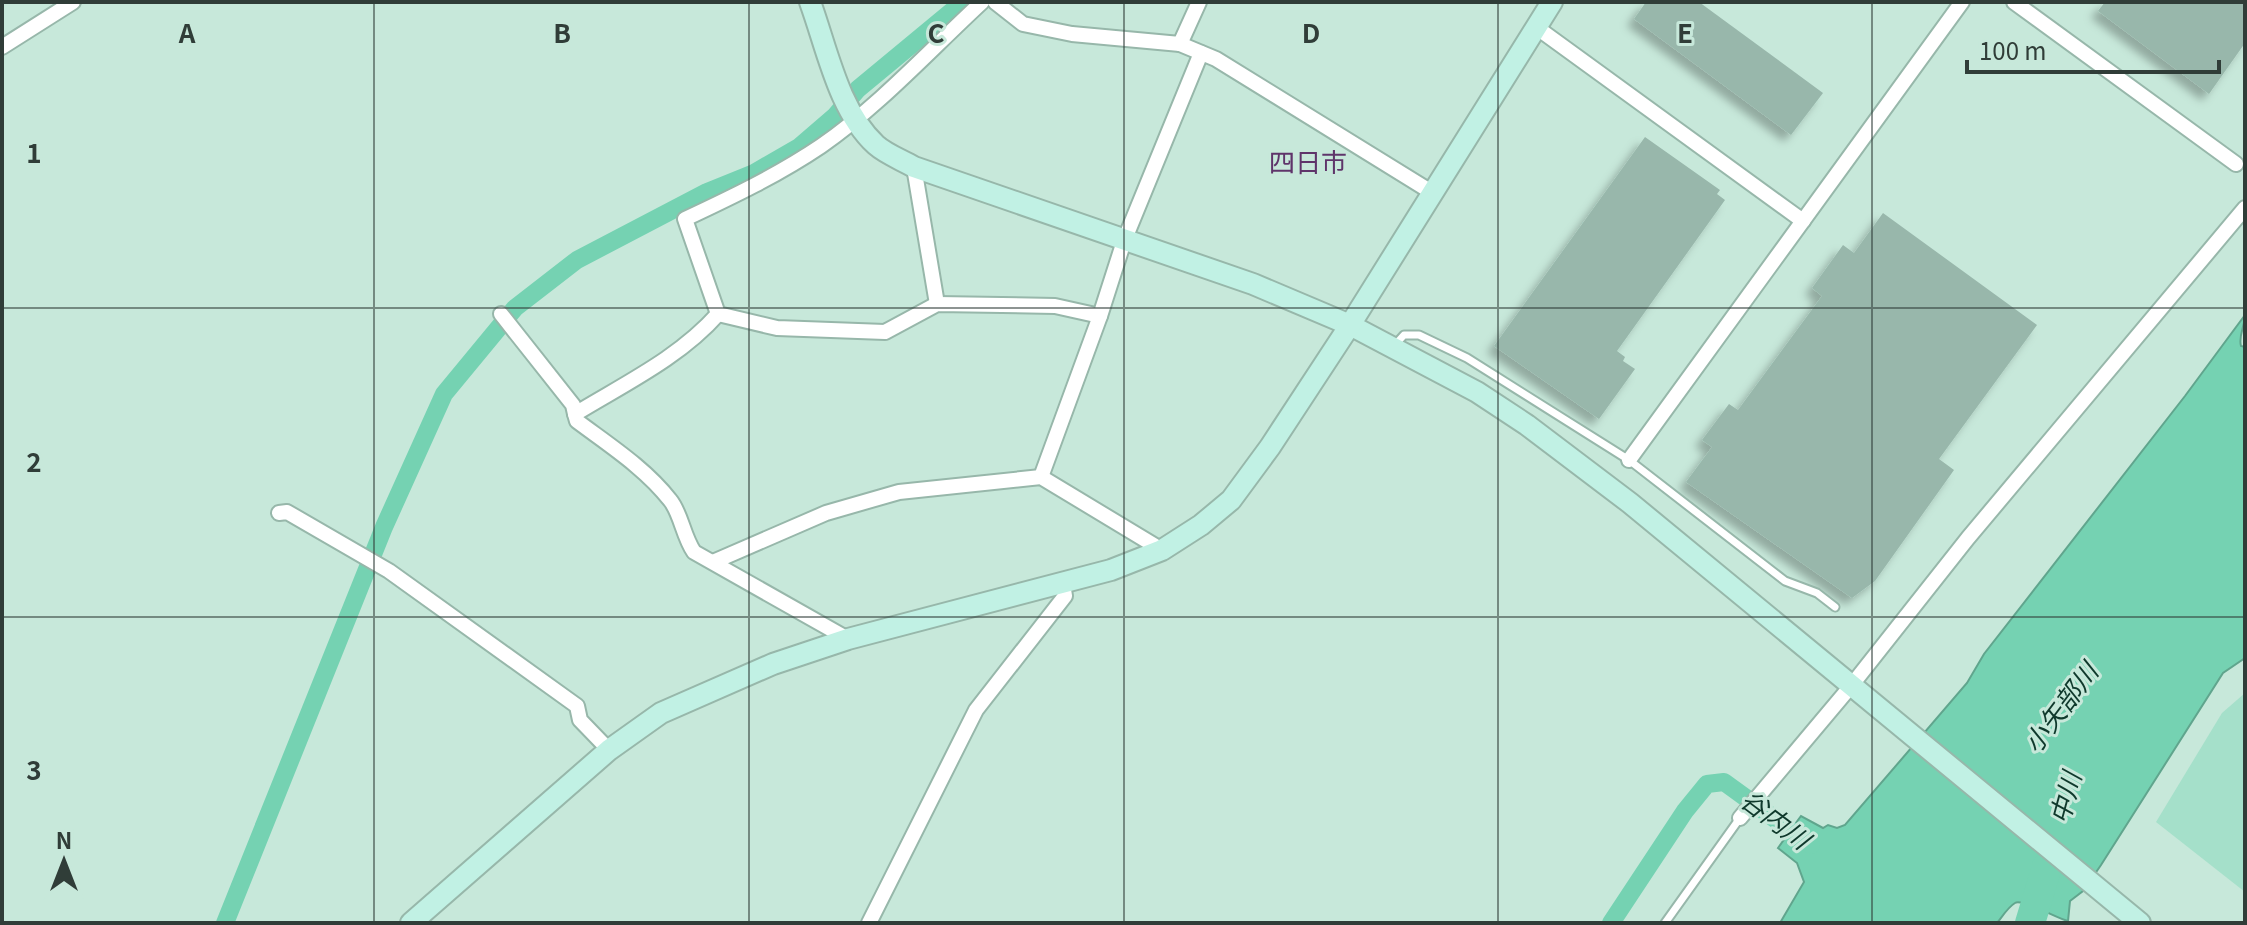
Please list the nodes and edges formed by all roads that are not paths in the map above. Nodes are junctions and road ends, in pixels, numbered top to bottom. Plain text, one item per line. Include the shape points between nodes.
1 (73, 2) edge
2 (810, 2) edge
3 (982, 2) edge
4 (995, 2) edge
5 (1199, 2) edge
6 (1552, 2) edge
7 (1962, 2) edge
8 (2014, 2) edge
9 (1536, 27) junction
10 (1180, 44) junction
11 (2, 47) edge
12 (1201, 53) junction
13 (850, 109) junction
14 (2236, 164) dead end
15 (914, 167) junction
16 (1433, 193) junction
17 (2245, 208) edge
18 (1803, 221) junction
19 (1124, 241) junction
20 (937, 304) junction
21 (501, 314) dead end
22 (718, 314) junction
23 (1100, 316) junction
24 (1350, 325) junction
25 (1393, 348) junction
26 (575, 414) junction
27 (1629, 460) junction
28 (1041, 477) junction
29 (279, 513) dead end
30 (1162, 550) junction
31 (713, 562) junction
32 (1063, 584) junction
33 (1835, 607) dead end
34 (848, 639) junction
35 (1854, 688) junction
36 (609, 750) junction
37 (1740, 818) joint
38 (411, 923) edge
39 (869, 923) edge
40 (1665, 923) edge
41 (2140, 923) edge

1 - 11 street
2 - 13 street
3 - 13 street
4 - 10 street via 1023,24
5 - 10 street
6 - 9 street
7 - 18 street
8 - 14 street
9 - 16 street
9 - 18 street
10 - 12 street
12 - 16 street
12 - 19 street
13 - 15 street via 876,146
13 - 22 street via 821,146 746,191 685,219
15 - 19 street
15 - 20 street
16 - 24 street
17 - 35 street via 1968,538
18 - 27 street
19 - 23 street
19 - 24 street via 1253,284
20 - 22 street via 885,332 777,328
20 - 23 street via 1055,306
21 - 26 street
22 - 26 street via 671,355
23 - 28 street
24 - 25 street
24 - 30 street via 1231,500
25 - 27 lane via 1404,335 1419,335 1467,358
25 - 35 street via 1527,425
26 - 31 street via 672,501 688,544
27 - 33 lane via 1785,581 1817,593
28 - 30 street
28 - 31 street via 899,492 826,513
29 - 36 street via 287,512 371,560 577,706 580,720
30 - 32 street
31 - 34 street
32 - 34 street
32 - 39 street via 1065,596 976,710
34 - 36 street via 708,691 661,713
35 - 37 street
35 - 41 street
36 - 38 street
37 - 40 lane

